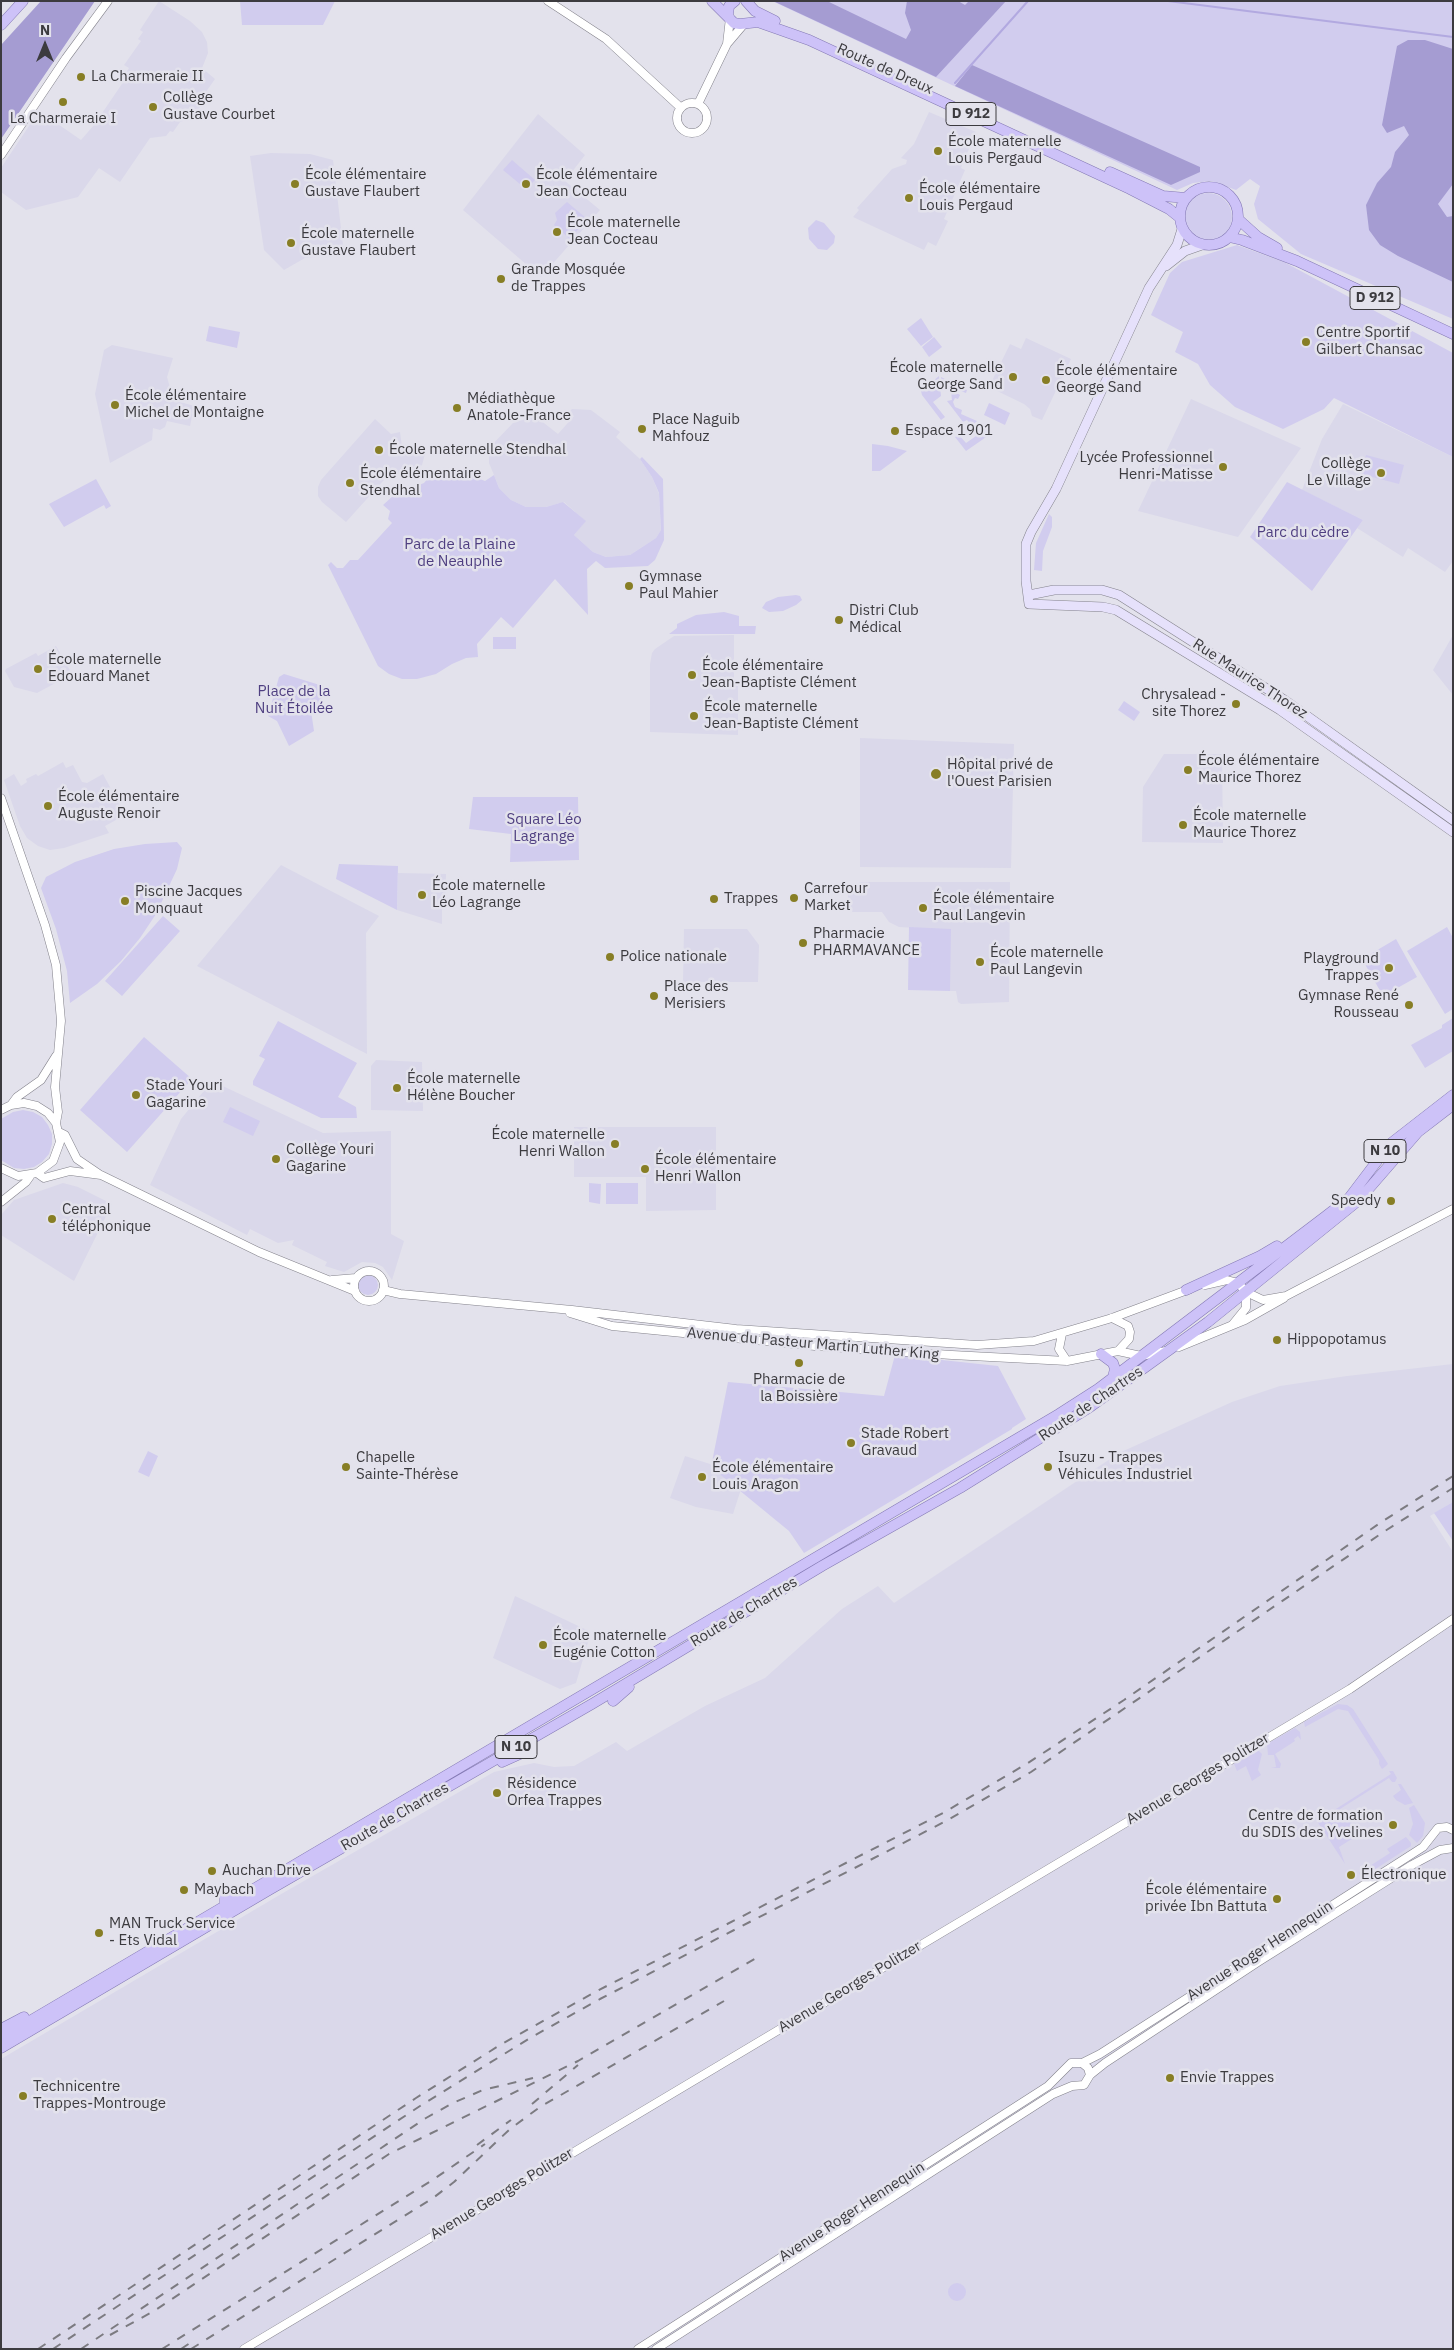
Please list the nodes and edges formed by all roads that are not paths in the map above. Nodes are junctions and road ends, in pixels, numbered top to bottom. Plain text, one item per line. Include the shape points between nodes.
1 (22, 1) edge
2 (108, 1) edge
3 (548, 1) edge
4 (712, 1) edge
5 (733, 1) edge
6 (749, 4) edge
7 (729, 17) junction
8 (745, 23) junction
9 (1, 25) edge
10 (727, 44) junction
11 (698, 104) junction
12 (681, 108) junction
13 (1, 155) edge
14 (1186, 198) junction
15 (1180, 217) junction
16 (1238, 219) junction
17 (1182, 229) junction
18 (1229, 237) junction
19 (1202, 245) junction
20 (1297, 261) junction
21 (1158, 273) junction
22 (1453, 334) edge
23 (1029, 596) junction
24 (1, 798) edge
25 (1453, 820) edge
26 (1451, 831) edge
27 (59, 1045) junction
28 (1453, 1095) edge
29 (1453, 1105) edge
30 (5, 1106) edge
31 (57, 1127) junction
32 (1, 1168) edge
33 (34, 1174) junction
34 (100, 1175) junction
35 (1, 1202) edge
36 (1453, 1210) edge
37 (1326, 1216) junction
38 (356, 1278) junction
39 (330, 1280) junction
40 (1238, 1283) junction
41 (383, 1290) junction
42 (1186, 1290) junction
43 (355, 1291) junction
44 (1246, 1292) junction
45 (1286, 1296) junction
46 (561, 1311) junction
47 (1112, 1318) junction
48 (1232, 1325) junction
49 (1062, 1334) junction
50 (1170, 1350) junction
51 (1118, 1351) junction
52 (1101, 1354) junction
53 (1141, 1356) junction
54 (1067, 1361) junction
55 (1113, 1377) junction
56 (1453, 1619) edge
57 (651, 1667) junction
58 (613, 1701) dead end
59 (522, 1753) dead end
60 (477, 1770) junction
61 (1452, 1829) edge
62 (1433, 1835) junction
63 (1453, 1848) edge
64 (1440, 1850) junction
65 (56, 2006) junction
66 (1, 2029) edge
67 (1, 2038) edge
68 (1, 2048) edge
69 (1082, 2063) junction
70 (1064, 2072) junction
71 (1090, 2075) junction
72 (1072, 2086) junction
73 (244, 2349) edge
74 (638, 2349) edge
75 (656, 2349) edge

1 - 9 main road
2 - 13 street
3 - 12 street via 606,39
4 - 7 main road
5 - 7 main road via 728,9
6 - 8 main road via 751,17
6 - 14 main road, Route de Dreux / D 912 via 761,15 865,59 1163,196
7 - 8 main road, Route de Dreux via 737,24
7 - 10 street
8 - 10 street
8 - 15 main road, Route de Dreux / D 912 via 758,22 862,63 1130,189
10 - 11 street
11 - 12 street via 691,103
11 - 12 street via 705,110 707,119 697,133 688,133 681,128 677,120
14 - 15 main road
14 - 16 main road via 1207,187 1223,191 1235,204
15 - 17 main road
16 - 18 main road
16 - 20 main road, D 912 via 1258,237
17 - 19 main road
17 - 21 main road via 1177,245
18 - 19 main road via 1220,243
18 - 20 main road, D 912
19 - 21 main road via 1185,252
20 - 22 main road, D 912
21 - 23 main road via 1056,489 1043,507 1026,544
23 - 25 main road, Rue Maurice Thorez via 1054,590 1102,590 1119,595 1286,701
23 - 26 main road, Rue Maurice Thorez via 1116,610 1280,710
24 - 27 street via 56,965 61,1002
27 - 30 street via 54,1062 41,1080
27 - 31 street via 55,1088
28 - 37 main road, Route de Chartres / N 10 via 1390,1144 1349,1198
29 - 44 main road, Route de Chartres / N 10 via 1418,1132 1359,1200
30 - 31 street via 24,1103 37,1106 48,1113
31 - 33 street via 58,1152 46,1168
31 - 34 street via 65,1135 77,1159
32 - 33 street via 18,1176
33 - 34 street via 44,1178 70,1171
33 - 35 street
34 - 39 street via 259,1252
36 - 45 street
37 - 40 main road, Route de Chartres / N 10
37 - 42 main road via 1317,1217 1260,1256
38 - 39 street
38 - 41 street via 362,1272 375,1272 383,1281
38 - 43 street
39 - 43 street
40 - 42 street, Avenue du Pasteur Martin Luther King via 1222,1281
40 - 44 street
40 - 53 main road, Route de Chartres / N 10
41 - 43 street via 378,1298 368,1301
41 - 46 street, Avenue du Pasteur Martin Luther King
42 - 47 street, Avenue du Pasteur Martin Luther King
44 - 45 street via 1263,1300
44 - 48 street via 1246,1308
44 - 50 main road, Route de Chartres / N 10
45 - 48 street
46 - 49 street, Avenue du Pasteur Martin Luther King via 736,1329 977,1345 1016,1344
46 - 54 street, Avenue du Pasteur Martin Luther King via 612,1326 659,1331 889,1351
47 - 49 street, Avenue du Pasteur Martin Luther King
47 - 51 street via 1128,1326 1130,1332 1129,1339
48 - 50 street
49 - 54 street via 1059,1349
50 - 53 street, Route de Chartres
50 - 57 main road, Route de Chartres / N 10 via 1090,1407 960,1488
51 - 52 street, Avenue du Pasteur Martin Luther King
51 - 53 street, Avenue du Pasteur Martin Luther King
52 - 54 street, Avenue du Pasteur Martin Luther King
52 - 55 main road via 1113,1363
53 - 55 main road, Route de Chartres / N 10
55 - 65 main road, Route de Chartres / N 10 via 1028,1433
56 - 73 street, Avenue Georges Politzer via 1350,1689
57 - 58 main road via 645,1676
57 - 60 main road, Route de Chartres / N 10
59 - 60 main road
60 - 68 main road, Route de Chartres / N 10
61 - 62 street, Avenue Roger Hennequin via 1442,1827
62 - 64 street via 1434,1845
62 - 69 street, Avenue Roger Hennequin via 1423,1847
63 - 64 street, Avenue Roger Hennequin
64 - 71 street, Avenue Roger Hennequin via 1258,1962
65 - 66 main road via 48,2004
65 - 67 main road, Route de Chartres / N 10
69 - 70 street, Avenue Roger Hennequin via 1071,2063
69 - 71 street
70 - 72 street via 1066,2081
70 - 74 street, Avenue Roger Hennequin via 1040,2091
71 - 72 street, Avenue Roger Hennequin via 1084,2085
72 - 75 street, Avenue Roger Hennequin via 1053,2094

